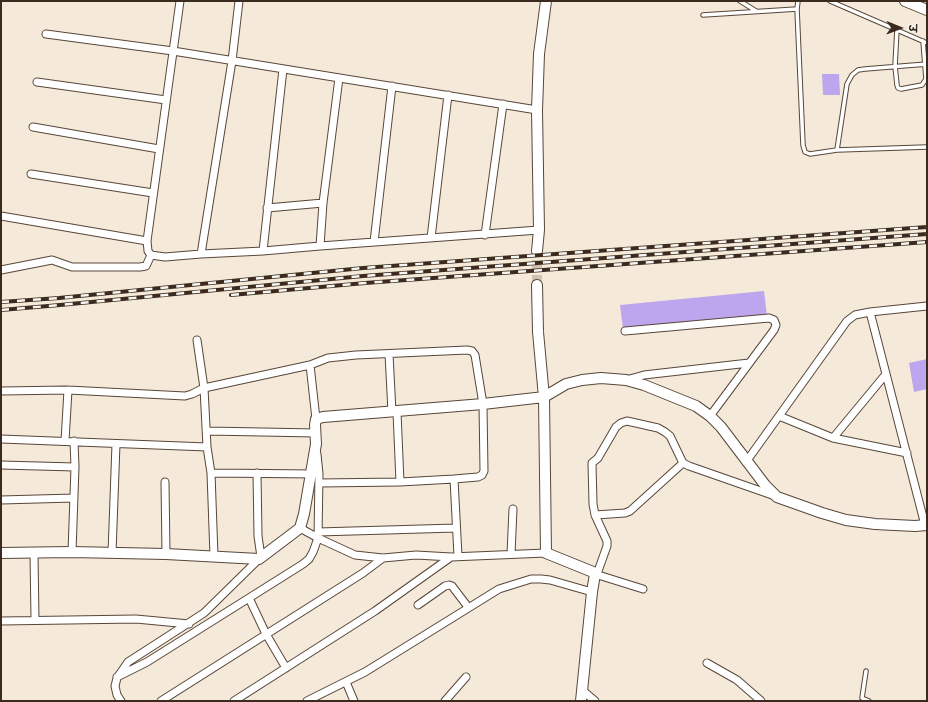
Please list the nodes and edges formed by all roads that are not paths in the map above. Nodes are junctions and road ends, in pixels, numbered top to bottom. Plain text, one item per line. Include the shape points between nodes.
1 (180, 1) edge
2 (239, 1) edge
3 (546, 1) edge
4 (798, 1) edge
5 (830, 1) edge
6 (905, 1) edge
7 (743, 2) edge
8 (797, 9) junction
9 (927, 10) edge
10 (757, 11) junction
11 (703, 15) dead end
12 (897, 29) junction
13 (46, 34) dead end
14 (925, 42) edge
15 (173, 51) junction
16 (232, 61) junction
17 (926, 64) edge
18 (895, 66) junction
19 (283, 69) junction
20 (339, 78) junction
21 (37, 82) dead end
22 (392, 86) junction
23 (448, 95) junction
24 (166, 100) junction
25 (503, 104) junction
26 (537, 110) junction
27 (33, 127) dead end
28 (927, 147) edge
29 (159, 149) junction
30 (837, 150) junction
31 (31, 174) dead end
32 (154, 193) junction
33 (323, 203) junction
34 (267, 208) junction
35 (1, 216) edge
36 (539, 230) junction
37 (485, 234) junction
38 (431, 238) junction
39 (147, 241) junction
40 (374, 242) junction
41 (320, 246) junction
42 (263, 251) junction
43 (537, 251) tunnel mouth
44 (201, 254) junction
45 (151, 255) junction
46 (1, 270) edge
47 (537, 285) tunnel mouth
48 (927, 306) edge
49 (870, 312) junction
50 (625, 331) dead end
51 (197, 340) dead end
52 (389, 354) junction
53 (749, 363) junction
54 (310, 365) junction
55 (886, 374) junction
56 (626, 380) junction
57 (204, 388) junction
58 (68, 390) junction
59 (1, 391) edge
60 (544, 397) junction
61 (483, 404) junction
62 (395, 412) junction
63 (710, 416) junction
64 (779, 416) junction
65 (316, 419) junction
66 (207, 431) junction
67 (316, 433) junction
68 (833, 438) junction
69 (1, 439) edge
70 (65, 441) junction
71 (74, 441) junction
72 (116, 444) junction
73 (207, 447) junction
74 (907, 453) junction
75 (746, 462) junction
76 (683, 463) junction
77 (1, 465) edge
78 (75, 467) junction
79 (211, 473) junction
80 (257, 473) junction
81 (315, 474) junction
82 (454, 479) junction
83 (165, 482) dead end
84 (400, 482) junction
85 (319, 483) junction
86 (777, 497) junction
87 (74, 498) junction
88 (1, 500) edge
89 (513, 509) dead end
90 (595, 515) junction
91 (926, 525) edge
92 (300, 528) junction
93 (456, 528) junction
94 (318, 535) junction
95 (72, 552) junction
96 (546, 552) junction
97 (1, 553) edge
98 (34, 553) junction
99 (112, 553) junction
100 (166, 554) junction
101 (511, 554) junction
102 (214, 556) junction
103 (454, 556) junction
104 (260, 558) junction
105 (383, 558) junction
106 (596, 574) junction
107 (643, 589) dead end
108 (592, 592) junction
109 (249, 598) junction
110 (418, 605) dead end
111 (468, 607) junction
112 (35, 620) junction
113 (1, 621) edge
114 (189, 624) junction
115 (266, 634) junction
116 (707, 663) dead end
117 (286, 668) junction
118 (866, 671) dead end
119 (466, 676) dead end
120 (117, 678) junction
121 (346, 682) junction
122 (582, 690) junction
123 (121, 701) edge
124 (161, 701) edge
125 (234, 701) edge
126 (307, 701) edge
127 (354, 701) edge
128 (445, 701) edge
129 (581, 701) edge
130 (595, 701) edge
131 (761, 701) edge
132 (869, 701) edge

1 - 15 street
2 - 16 street
3 - 26 street via 539,54
4 - 8 lane
5 - 12 lane
6 - 9 street
7 - 10 lane
8 - 10 lane
8 - 30 lane via 803,145 805,152 810,154
10 - 11 lane
12 - 14 lane
12 - 18 lane
13 - 15 street
14 - 17 lane
15 - 16 street
15 - 24 street
16 - 19 street
16 - 44 street
17 - 18 lane
17 - 18 lane via 926,79 922,85 901,89 897,85
18 - 30 lane via 858,70 852,75 846,84
19 - 20 street
19 - 34 street
20 - 22 street
20 - 33 street
21 - 24 street
22 - 23 street
22 - 40 street
23 - 25 street
23 - 38 street
24 - 29 street
25 - 26 street
25 - 37 street
26 - 36 street
27 - 29 street
28 - 30 lane
29 - 32 street
31 - 32 street
32 - 39 street
33 - 34 street
33 - 41 street
34 - 42 street
35 - 39 street
36 - 37 street
36 - 43 street
37 - 38 street
38 - 40 street
39 - 45 street
40 - 41 street
41 - 42 street
42 - 44 street
44 - 45 street via 165,257
45 - 46 street via 146,266 140,267 72,267 52,260
47 - 60 street
48 - 49 street
49 - 55 street
49 - 64 street via 855,315 847,321
50 - 53 street via 769,318 774,320 774,330
51 - 57 street
52 - 54 street via 328,358
52 - 61 street via 472,351 475,355
52 - 62 street
53 - 56 street via 644,375
53 - 63 street
54 - 57 street
54 - 65 street
55 - 68 street
55 - 74 street
56 - 60 street via 582,380 566,384
56 - 63 street via 696,406
57 - 58 street via 185,396
57 - 66 street
58 - 59 street
58 - 70 street
60 - 61 street
60 - 96 street
61 - 62 street
61 - 82 street via 484,471 478,477
62 - 65 street
62 - 84 street
63 - 75 street
64 - 68 street
64 - 75 street
65 - 67 street
66 - 67 street
66 - 73 street
67 - 81 street
68 - 74 street
69 - 70 street
70 - 71 street
71 - 72 street
71 - 78 street
72 - 73 street
72 - 99 street
73 - 79 street
74 - 91 street
75 - 86 street
76 - 86 street
76 - 90 street via 630,511
76 - 90 street via 670,436 665,432 627,421 621,423 592,463
77 - 78 street
78 - 87 street
79 - 80 street
79 - 102 street
80 - 81 street
80 - 104 street
81 - 85 street
81 - 92 street
82 - 84 street
82 - 93 street
83 - 100 street
84 - 85 street
85 - 94 street
86 - 91 street via 846,520 875,524
87 - 88 street
87 - 95 street
89 - 101 street
90 - 106 street via 607,541
92 - 94 street
92 - 104 street
93 - 94 street
93 - 103 street
94 - 105 street via 355,555
94 - 109 street via 309,559
95 - 98 street
95 - 99 street
96 - 101 street
96 - 106 street
97 - 98 street
98 - 112 street
99 - 100 street
100 - 102 street
101 - 103 street
102 - 104 street
103 - 105 street via 416,555
103 - 117 street
104 - 114 street via 204,613
105 - 115 street
106 - 107 street
106 - 108 street
108 - 111 street via 550,580 531,579 499,589
108 - 122 street
109 - 115 street
109 - 120 street
110 - 111 street via 449,585
111 - 121 street
112 - 113 street
112 - 114 street via 136,619
114 - 120 street via 128,662
115 - 117 street
115 - 124 street
116 - 131 street via 737,680
117 - 125 street
118 - 132 lane via 862,698
119 - 128 street
120 - 123 street via 115,686
121 - 126 street
121 - 127 street
122 - 129 street
122 - 130 street

